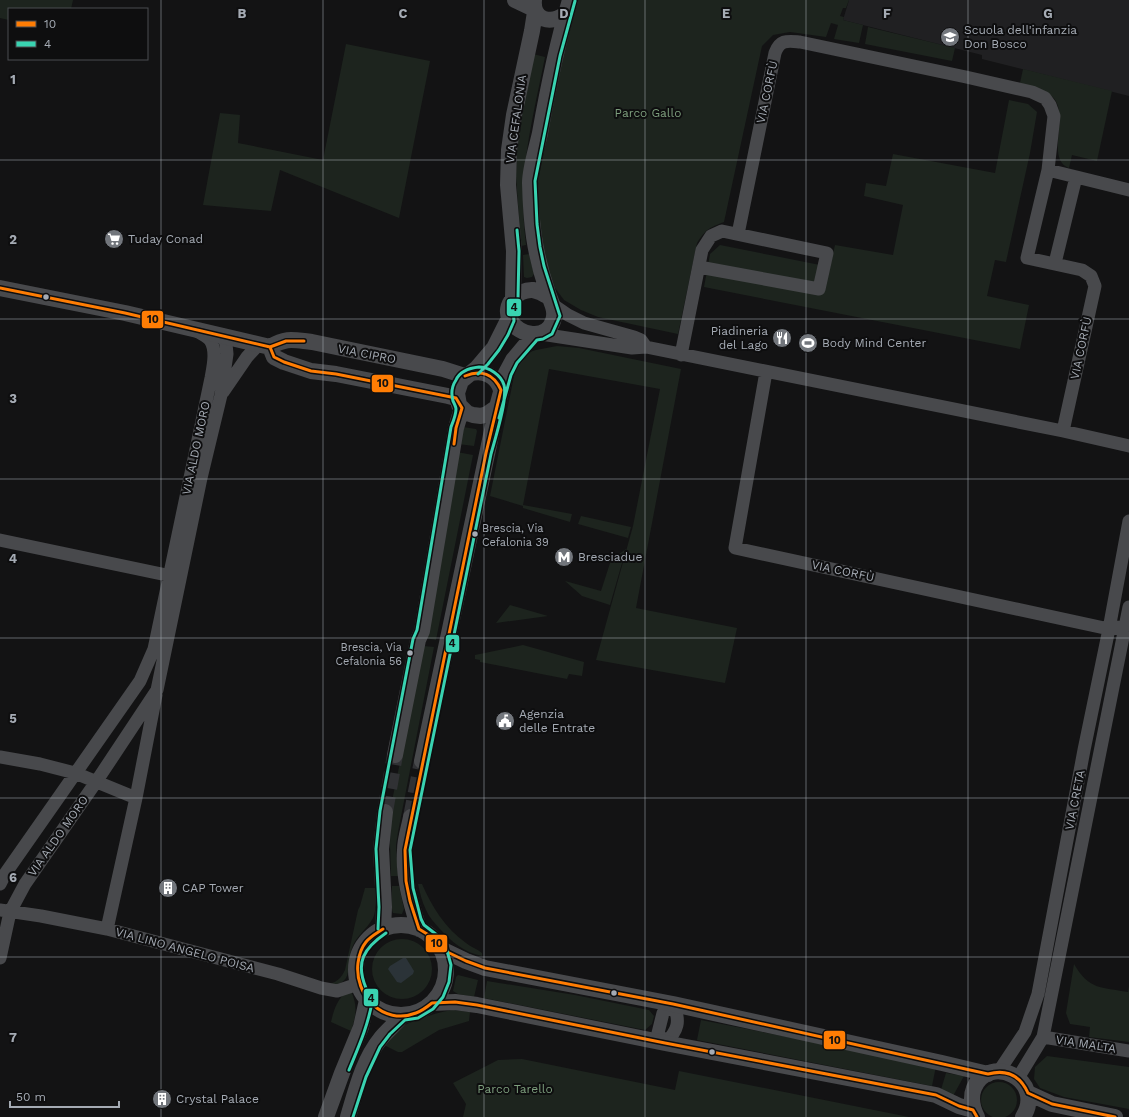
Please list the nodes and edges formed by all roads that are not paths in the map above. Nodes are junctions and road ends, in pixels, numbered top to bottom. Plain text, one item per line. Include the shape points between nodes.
1 (515, 0) edge
2 (568, 4) edge
3 (534, 7) edge
4 (1048, 170) junction
5 (1076, 177) junction
6 (1129, 190) edge
7 (738, 234) junction
8 (1055, 264) junction
9 (699, 267) junction
10 (0, 288) edge
11 (513, 298) junction
12 (551, 300) junction
13 (509, 318) junction
14 (194, 329) junction
15 (538, 334) junction
16 (222, 335) junction
17 (265, 345) junction
18 (646, 347) junction
19 (681, 355) junction
20 (766, 372) junction
21 (467, 375) junction
22 (501, 390) junction
23 (221, 395) junction
24 (460, 404) junction
25 (497, 407) junction
26 (1063, 431) junction
27 (1129, 446) edge
28 (1129, 521) edge
29 (0, 540) edge
30 (175, 577) junction
31 (1129, 607) edge
32 (1125, 626) junction
33 (1109, 629) junction
34 (157, 690) junction
35 (1084, 750) junction
36 (1099, 753) junction
37 (395, 755) tunnel mouth
38 (0, 757) edge
39 (422, 761) tunnel mouth
40 (75, 773) junction
41 (96, 782) junction
42 (136, 798) junction
43 (385, 812) tunnel mouth
44 (411, 817) tunnel mouth
45 (0, 884) edge
46 (5, 911) edge
47 (107, 929) junction
48 (383, 929) junction
49 (419, 929) junction
50 (441, 949) junction
51 (0, 958) edge
52 (358, 984) junction
53 (367, 1000) junction
54 (432, 1003) junction
55 (673, 1004) junction
56 (403, 1016) junction
57 (1043, 1037) junction
58 (665, 1043) junction
59 (1129, 1051) edge
60 (993, 1073) junction
61 (1018, 1078) junction
62 (1028, 1093) junction
63 (975, 1114) edge
64 (326, 1117) edge
65 (348, 1117) edge
66 (1023, 1117) edge
67 (1115, 1117) edge

1 - 3 street
2 - 3 street via 556,19 548,20 542,18
2 - 12 street, VIA CEFALONIA via 555,55 530,181 535,248
3 - 11 street, VIA CEFALONIA via 532,31 509,150 508,185 514,251
4 - 5 street
4 - 7 street, VIA CORFÙ via 1054,116 1045,98 1032,92 966,77 800,42 784,42 777,46 775,53
4 - 8 street via 1027,258
5 - 6 street
5 - 8 street
7 - 9 street via 722,231 711,236 702,250
7 - 9 street via 827,253 819,289
8 - 26 street, VIA CORFÙ via 1082,270 1091,276 1095,286
9 - 19 street
10 - 14 street
11 - 12 street via 532,290
11 - 13 street, VIA CEFALONIA via 508,312
12 - 15 street, VIA CEFALONIA via 555,315 553,321 549,330
12 - 18 street via 568,315 584,324 634,337 641,340
13 - 15 street via 519,329
13 - 21 street, VIA CEFALONIA via 494,348 477,368
14 - 16 street
14 - 30 street, VIA ALDO MORO via 209,338 214,356
15 - 18 street via 632,348
15 - 22 street, VIA CEFALONIA via 513,360
16 - 17 street
16 - 23 street, VIA ALDO MORO via 226,344 226,354
17 - 21 street, VIA CIPRO via 281,340 312,342
17 - 23 street, VIA ALDO MORO via 247,357
17 - 24 street, VIA CIPRO via 274,357 311,371 448,396 456,398
18 - 19 street
19 - 20 street
20 - 26 street
20 - 33 street, VIA CORFÙ via 735,548
21 - 22 street via 479,372 491,375 499,383
21 - 24 street, VIA CEFALONIA via 458,386
22 - 25 street, VIA CEFALONIA
23 - 30 street, VIA ALDO MORO
24 - 25 street via 467,413 481,416
24 - 37 street, VIA CEFALONIA via 422,630
25 - 39 street, VIA CEFALONIA
26 - 27 street
28 - 33 street, VIA CRETA
29 - 30 street
30 - 34 street, VIA ALDO MORO
30 - 40 street, VIA ALDO MORO via 154,649 140,681
31 - 32 street, VIA CRETA
32 - 33 street, VIA CORFÙ
32 - 36 street, VIA CRETA
33 - 35 street, VIA CRETA
34 - 41 street, VIA ALDO MORO
34 - 42 street, VIA ALDO MORO
35 - 36 street
35 - 60 street, VIA CRETA via 1038,994 1025,1032
36 - 57 street, VIA CRETA
38 - 40 street
40 - 41 street, VIA ALDO MORO
40 - 45 street, VIA ALDO MORO
41 - 42 street, VIA ALDO MORO
41 - 46 street, VIA ALDO MORO
42 - 47 street, VIA ALDO MORO
43 - 48 street via 381,849
44 - 49 street via 405,850 406,881
46 - 47 street, VIA LINO ANGELO POISA
46 - 51 street, VIA ALDO MORO
47 - 52 street, VIA LINO ANGELO POISA via 278,974 321,988 337,991
48 - 49 street via 407,925
48 - 52 street via 370,938 360,952 356,968
49 - 50 street via 432,937
50 - 54 street via 446,963 446,978 441,992
50 - 55 street via 485,968
52 - 53 street
53 - 56 street via 378,1009
53 - 64 street via 361,1027
54 - 56 street via 424,1010
54 - 58 street via 455,1002 477,1005
55 - 58 street via 663,1013 658,1033
55 - 60 street
56 - 65 street via 374,1047 360,1077
57 - 59 street, VIA MALTA
57 - 61 street, VIA CRETA
58 - 63 street via 936,1095
60 - 61 street via 1009,1073
60 - 63 street via 975,1085 972,1093
61 - 62 street
62 - 66 street
62 - 67 street via 1052,1104

